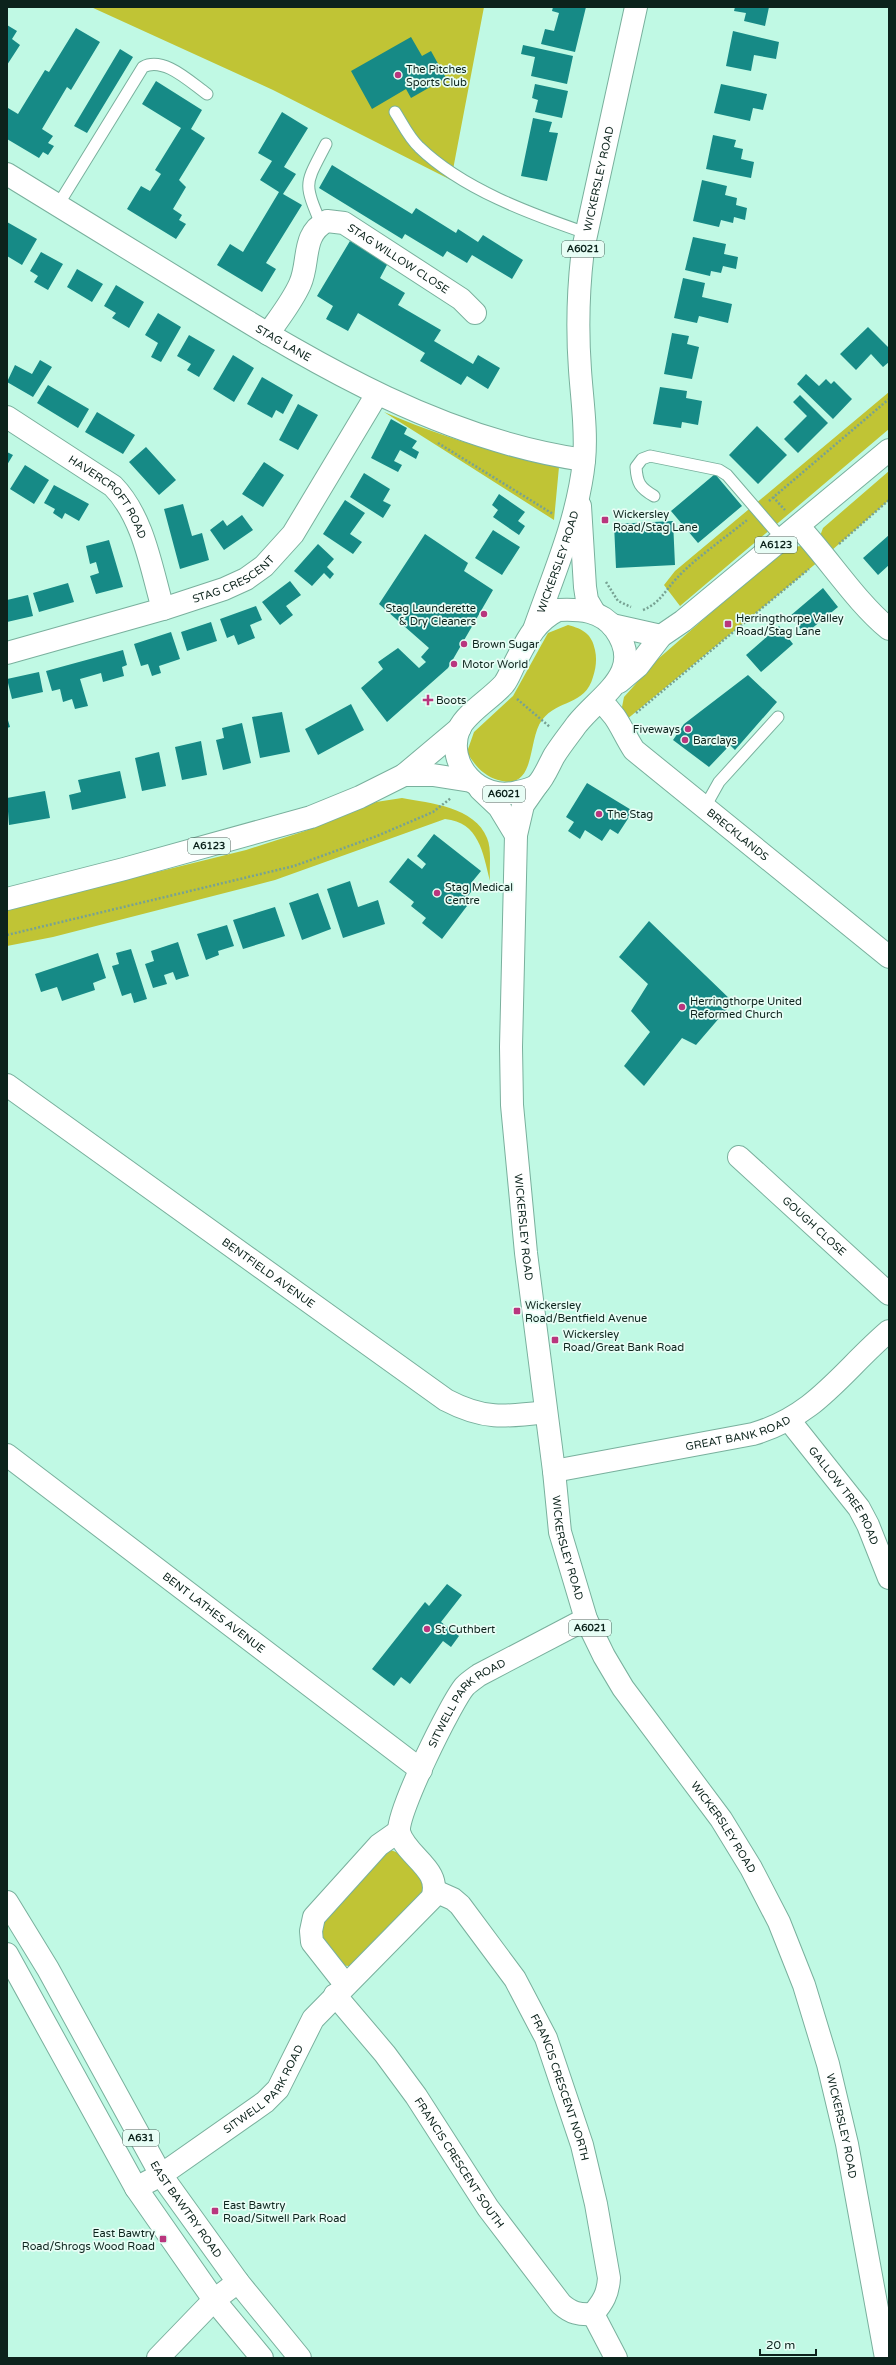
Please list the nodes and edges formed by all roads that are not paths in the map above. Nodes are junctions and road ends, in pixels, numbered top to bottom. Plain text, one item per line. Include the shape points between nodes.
1 (636, 7) edge
2 (207, 94) dead end
3 (395, 112) dead end
4 (326, 144) dead end
5 (7, 174) edge
6 (58, 205) junction
7 (321, 224) junction
8 (586, 233) junction
9 (475, 313) dead end
10 (268, 334) junction
11 (377, 394) junction
12 (7, 417) edge
13 (889, 450) edge
14 (584, 460) junction
15 (579, 496) junction
16 (654, 496) dead end
17 (791, 533) junction
18 (164, 609) junction
19 (594, 612) junction
20 (612, 625) junction
21 (534, 627) junction
22 (889, 629) edge
23 (661, 636) junction
24 (7, 653) edge
25 (605, 695) junction
26 (778, 717) dead end
27 (460, 728) junction
28 (404, 775) junction
29 (475, 785) junction
30 (536, 785) junction
31 (705, 807) junction
32 (516, 835) junction
33 (7, 899) edge
34 (889, 957) edge
35 (7, 1085) edge
36 (739, 1157) dead end
37 (889, 1294) edge
38 (889, 1331) edge
39 (546, 1412) junction
40 (789, 1420) junction
41 (7, 1455) edge
42 (554, 1471) junction
43 (889, 1578) edge
44 (586, 1619) junction
45 (421, 1770) junction
46 (399, 1831) junction
47 (435, 1891) junction
48 (7, 1902) edge
49 (7, 1954) edge
50 (340, 1989) junction
51 (161, 2175) junction
52 (136, 2188) junction
53 (238, 2282) junction
54 (214, 2300) junction
55 (593, 2314) junction
56 (158, 2358) edge
57 (262, 2358) edge
58 (300, 2358) edge
59 (616, 2358) edge
60 (886, 2358) edge

1 - 8 street, WICKERSLEY ROAD / A6021
2 - 6 lane via 165,66 157,63 143,67
3 - 8 lane via 418,146 476,187 542,218
4 - 7 lane via 308,178 308,192
5 - 6 street, STAG LANE
6 - 10 street, STAG LANE
7 - 9 street, STAG WILLOW CLOSE via 326,221 344,223 461,299
7 - 10 street via 313,232 308,244 305,272 300,285
8 - 14 street, WICKERSLEY ROAD / A6021 via 578,286 577,319
10 - 11 street, STAG LANE
11 - 14 street, STAG LANE via 496,441 546,454
11 - 18 street, STAG CRESCENT via 293,534 280,551 246,579
12 - 18 street, HAVERCROFT ROAD via 114,486 124,498 135,515
13 - 17 street, A6123
14 - 15 street, WICKERSLEY ROAD / A6021
15 - 19 street, WICKERSLEY ROAD / A6021 via 587,600
15 - 21 street, WICKERSLEY ROAD / A6021
16 - 17 lane via 642,490 636,481 636,467 642,459 650,456 719,470 727,475 758,510
17 - 22 street via 825,555 860,600
17 - 23 street, A6123
18 - 24 street, STAG CRESCENT
19 - 20 street, A6021
19 - 21 street, A6021 via 558,610
20 - 23 street
20 - 25 street, A6021 via 623,641 626,656 625,666
21 - 27 street, A6021 via 505,683
23 - 25 street, A6123 via 638,666
25 - 30 street, A6021 via 579,722
25 - 31 street, BRECKLANDS via 634,750
26 - 31 lane via 719,782
27 - 28 street, A6123
27 - 29 street, A6021 via 456,743 462,769
28 - 29 street, A6123 via 433,775
28 - 33 street, A6123 via 311,817
29 - 30 street, A6021 via 496,794 509,794
29 - 32 street, A6021 via 499,807
30 - 32 street, WICKERSLEY ROAD / A6021 via 523,805
31 - 34 street, BRECKLANDS
32 - 39 street, WICKERSLEY ROAD / A6021 via 512,1104 526,1254
35 - 39 street, BENTFIELD AVENUE via 446,1400 466,1411 490,1416
36 - 37 street, GOUGH CLOSE
38 - 40 street, GREAT BANK ROAD via 811,1407
39 - 42 street, WICKERSLEY ROAD / A6021
40 - 42 street, GREAT BANK ROAD via 772,1429 753,1434
40 - 43 street, GALLOW TREE ROAD via 859,1508
41 - 45 street, BENT LATHES AVENUE
42 - 44 street, WICKERSLEY ROAD / A6021 via 560,1532
44 - 45 street, SITWELL PARK ROAD via 479,1675 465,1686
44 - 60 street, WICKERSLEY ROAD / A6021 via 623,1688 721,1819 751,1868 779,1922 804,1985 828,2064 847,2144
45 - 46 street, SITWELL PARK ROAD via 400,1820
46 - 47 street via 406,1847 434,1880
46 - 50 street via 379,1845 314,1917 312,1942
47 - 50 street, SITWELL PARK ROAD via 427,1905
47 - 55 street, FRANCIS CRESCENT NORTH via 454,1899 464,1911 515,1979 546,2038 582,2145 608,2271 609,2290 603,2303
48 - 51 street, EAST BAWTRY ROAD / A631 via 48,1969
49 - 52 street, A631
50 - 51 street, SITWELL PARK ROAD via 313,2019 278,2089 265,2102
50 - 55 street, FRANCIS CRESCENT SOUTH via 416,2096 488,2208 561,2304 570,2312
51 - 52 street, SITWELL PARK ROAD
51 - 53 street, EAST BAWTRY ROAD / A631
52 - 54 street, A631
53 - 54 street
53 - 58 street, EAST BAWTRY ROAD / A631
54 - 56 street
54 - 57 street, A631
55 - 59 street

